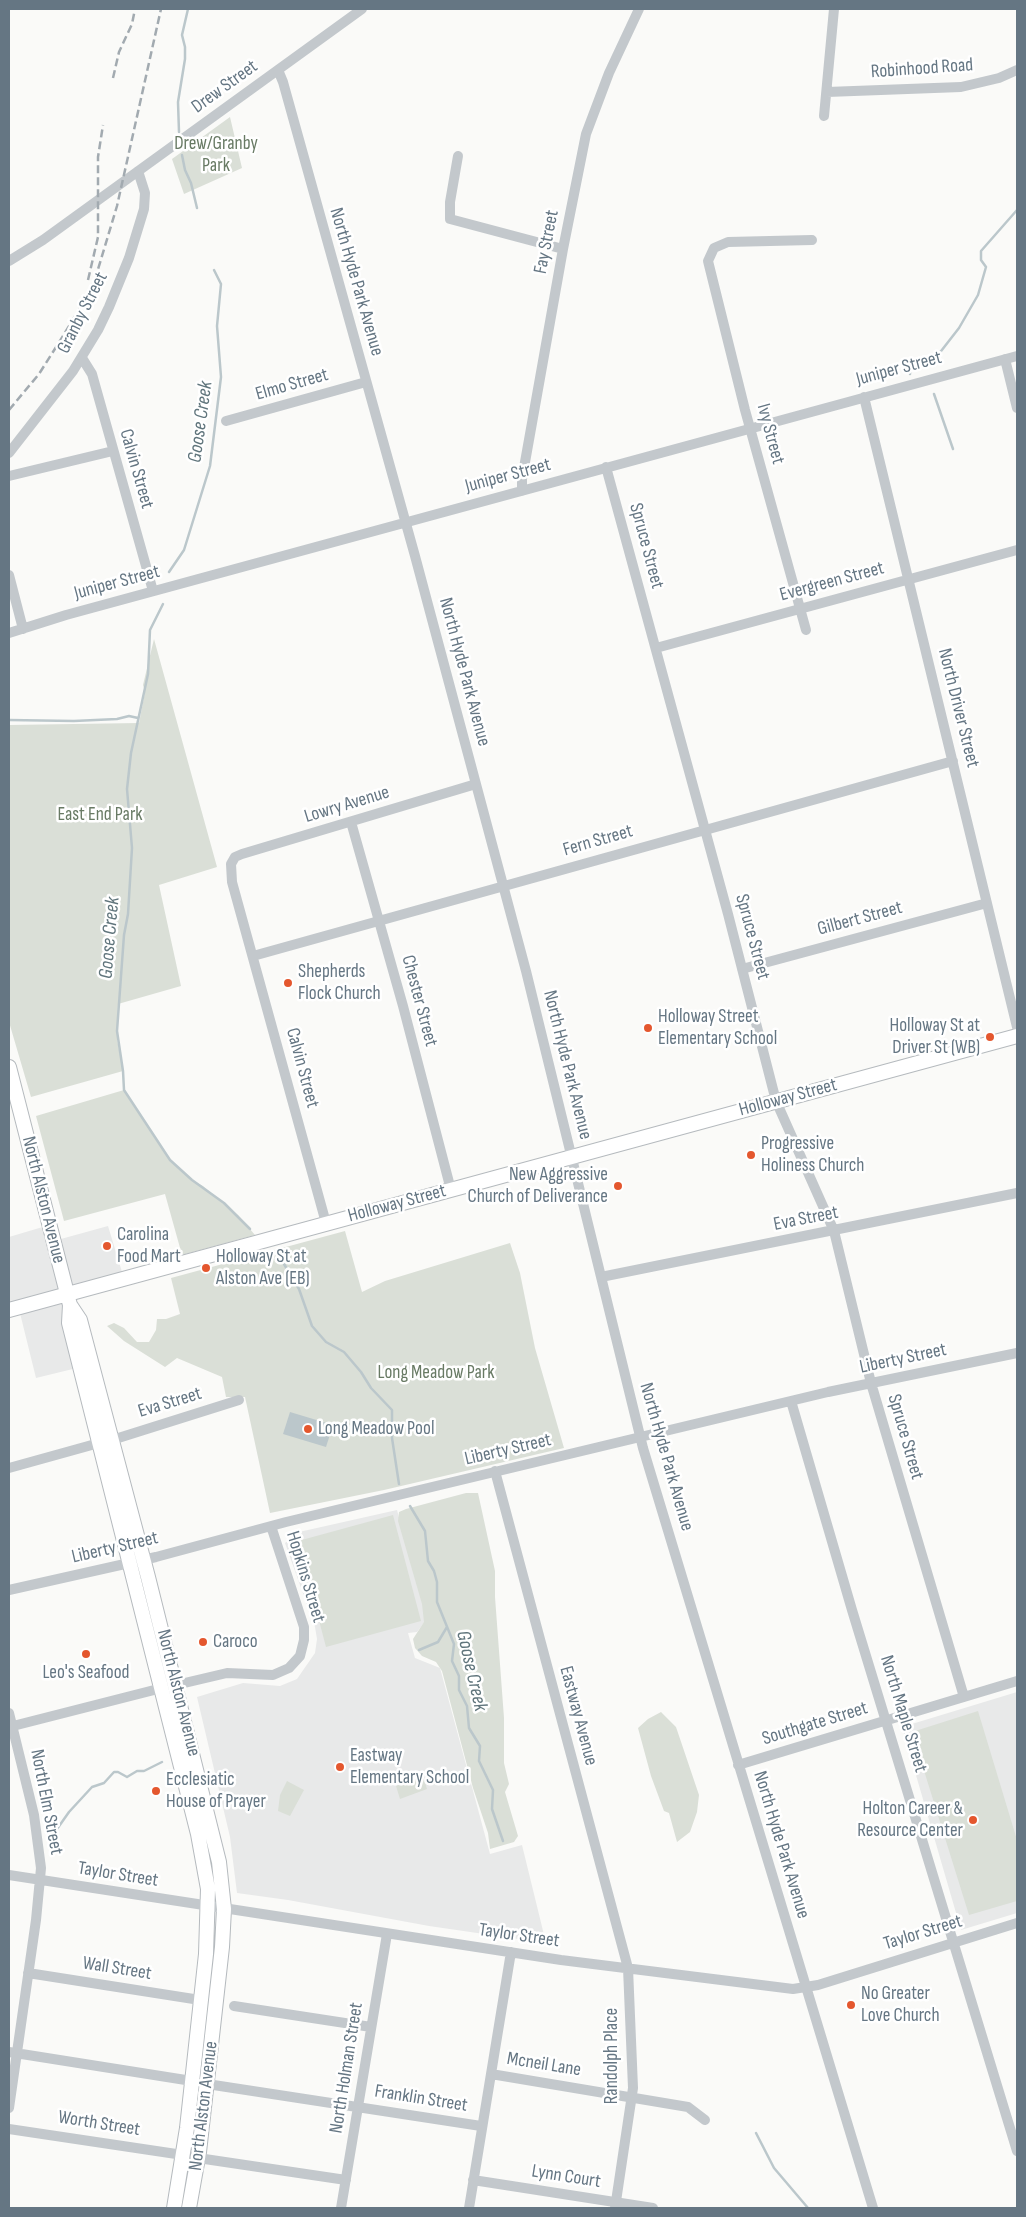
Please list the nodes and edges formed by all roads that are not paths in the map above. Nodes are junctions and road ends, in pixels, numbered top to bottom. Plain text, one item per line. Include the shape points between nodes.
1 (362, 9) edge
2 (639, 9) edge
3 (834, 9) edge
4 (278, 70) junction
5 (1017, 70) edge
6 (827, 92) junction
7 (824, 116) dead end
8 (458, 156) dead end
9 (138, 171) junction
10 (812, 240) dead end
11 (563, 249) junction
12 (9, 261) edge
13 (1017, 356) edge
14 (82, 358) junction
15 (1005, 359) junction
16 (366, 382) junction
17 (864, 397) junction
18 (1017, 408) edge
19 (226, 421) dead end
20 (750, 428) junction
21 (113, 451) junction
22 (9, 453) edge
23 (606, 467) junction
24 (9, 476) edge
25 (522, 491) junction
26 (406, 522) junction
27 (1017, 550) edge
28 (9, 575) edge
29 (908, 580) junction
30 (152, 591) junction
31 (800, 609) junction
32 (23, 629) junction
33 (806, 630) dead end
34 (9, 633) edge
35 (656, 648) junction
36 (953, 762) junction
37 (476, 784) junction
38 (351, 822) junction
39 (705, 829) junction
40 (231, 864) joint
41 (503, 886) junction
42 (987, 903) junction
43 (378, 920) junction
44 (253, 956) junction
45 (742, 969) junction
46 (1017, 1027) edge
47 (1017, 1036) edge
48 (9, 1067) edge
49 (776, 1101) junction
50 (14, 1112) edge
51 (571, 1157) junction
52 (451, 1190) junction
53 (1017, 1193) edge
54 (326, 1223) junction
55 (834, 1231) junction
56 (601, 1277) junction
57 (69, 1299) junction
58 (9, 1310) edge
59 (1017, 1353) edge
60 (871, 1383) junction
61 (239, 1400) dead end
62 (791, 1401) junction
63 (640, 1437) junction
64 (106, 1441) junction
65 (9, 1468) edge
66 (495, 1471) junction
67 (271, 1526) junction
68 (144, 1560) junction
69 (130, 1563) junction
70 (9, 1590) edge
71 (1017, 1681) edge
72 (176, 1684) junction
73 (162, 1688) junction
74 (964, 1697) junction
75 (9, 1712) edge
76 (886, 1720) junction
77 (10, 1726) edge
78 (738, 1765) junction
79 (9, 1875) edge
80 (40, 1880) junction
81 (208, 1907) junction
82 (224, 1909) junction
83 (1017, 1923) edge
84 (387, 1934) junction
85 (954, 1942) junction
86 (511, 1952) junction
87 (628, 1968) junction
88 (28, 1973) junction
89 (806, 1988) junction
90 (200, 2000) junction
91 (234, 2006) dead end
92 (371, 2027) junction
93 (13, 2052) edge
94 (492, 2074) junction
95 (192, 2081) junction
96 (207, 2084) junction
97 (632, 2098) junction
98 (358, 2106) junction
99 (9, 2108) edge
100 (705, 2120) dead end
101 (481, 2126) junction
102 (9, 2129) edge
103 (1017, 2151) edge
104 (183, 2155) junction
105 (198, 2158) junction
106 (346, 2180) junction
107 (473, 2180) junction
108 (615, 2206) edge
109 (174, 2208) edge
110 (189, 2208) edge
111 (341, 2208) edge
112 (469, 2208) edge
113 (653, 2208) edge
114 (873, 2208) edge

1 - 4 street, Drew Street
2 - 11 street, Fay Street via 609,73 586,134
3 - 6 street
4 - 9 street, Drew Street
4 - 16 street, North Hyde Park Avenue
5 - 6 street, Robinhood Road via 961,87
6 - 7 street
8 - 11 street via 450,219
9 - 12 street, Drew Street
9 - 14 street, Granby Street via 146,202 142,219 115,294
10 - 20 street, Ivy Street via 728,242 714,248 710,254 709,269
11 - 25 street, Fay Street
13 - 15 street, Juniper Street
14 - 21 street, Calvin Street via 92,374
14 - 22 street, Granby Street
15 - 17 street, Juniper Street
15 - 18 street
16 - 19 street, Elmo Street
16 - 26 street, North Hyde Park Avenue
17 - 20 street, Juniper Street
17 - 29 street, North Driver Street
20 - 23 street, Juniper Street
20 - 31 street, Ivy Street
21 - 24 street
21 - 30 street, Calvin Street
23 - 25 street, Juniper Street
23 - 35 street, Spruce Street
25 - 26 street, Juniper Street
26 - 30 street, Juniper Street
26 - 37 street, North Hyde Park Avenue
27 - 29 street, Evergreen Street
28 - 32 street
29 - 31 street, Evergreen Street
29 - 36 street, North Driver Street
30 - 32 street, Juniper Street
31 - 33 street, Ivy Street
31 - 35 street, Evergreen Street
32 - 34 street, Juniper Street
35 - 39 street, Spruce Street
36 - 39 street, Fern Street
36 - 42 street, North Driver Street
37 - 38 street, Lowry Avenue
37 - 41 street, North Hyde Park Avenue
38 - 40 street, Lowry Avenue via 242,854
38 - 43 street, Chester Street
39 - 41 street, Fern Street
39 - 45 street, Spruce Street
40 - 44 street, Calvin Street via 232,882
41 - 43 street, Fern Street
41 - 51 street, North Hyde Park Avenue
42 - 45 street, Gilbert Street
42 - 46 street, North Driver Street
43 - 44 street, Fern Street
43 - 52 street, Chester Street
44 - 54 street, Calvin Street
45 - 49 street, Spruce Street
47 - 49 main road, Holloway Street
48 - 50 main road, North Alston Avenue
49 - 51 main road, Holloway Street
49 - 55 street, Spruce Street
50 - 57 main road, North Alston Avenue
51 - 52 main road, Holloway Street
51 - 56 street, North Hyde Park Avenue
52 - 54 main road, Holloway Street
53 - 55 street, Eva Street
54 - 57 main road, Holloway Street
55 - 56 street, Eva Street
55 - 60 street, Spruce Street
56 - 63 street, North Hyde Park Avenue
57 - 58 main road, Holloway Street
57 - 64 main road, North Alston Avenue via 80,1320
59 - 60 street, Liberty Street
60 - 62 street, Liberty Street
60 - 74 street, Spruce Street
61 - 64 street, Eva Street
62 - 63 street, Liberty Street
62 - 76 street, North Maple Street
63 - 66 street, Liberty Street
63 - 78 street, North Hyde Park Avenue
64 - 65 street, Eva Street
64 - 68 main road, North Alston Avenue
64 - 69 main road, North Alston Avenue
66 - 67 street, Liberty Street
66 - 87 street, Eastway Avenue
67 - 68 street, Liberty Street
67 - 72 street, Hopkins Street via 304,1627 300,1656 289,1668 274,1675 227,1673
68 - 69 street, Liberty Street
68 - 72 main road, North Alston Avenue
69 - 70 street, Liberty Street
69 - 73 main road, North Alston Avenue
71 - 74 street, Southgate Street
72 - 82 main road, North Alston Avenue via 215,1839
73 - 77 street
73 - 81 main road, North Alston Avenue via 203,1858
74 - 76 street, Southgate Street
75 - 77 street, North Elm Street
76 - 78 street, Southgate Street
76 - 85 street, North Maple Street
77 - 80 street, North Elm Street via 35,1821
78 - 89 street, North Hyde Park Avenue
79 - 80 street, Taylor Street
80 - 81 street, Taylor Street
80 - 88 street, North Elm Street
81 - 82 street, Taylor Street
81 - 90 main road, North Alston Avenue
82 - 84 street, Taylor Street
82 - 96 main road, North Alston Avenue
83 - 85 street, Taylor Street
84 - 86 street, Taylor Street
84 - 92 street, North Holman Street
85 - 89 street, Taylor Street
85 - 103 street, North Maple Street
86 - 87 street, Taylor Street
86 - 94 street
87 - 89 street, Taylor Street via 793,1990
87 - 97 street, Randolph Place
88 - 90 street, Wall Street
88 - 93 street, North Elm Street
89 - 114 street, North Hyde Park Avenue
90 - 95 main road, North Alston Avenue
91 - 92 street
92 - 98 street, North Holman Street
93 - 95 street
93 - 99 street, North Elm Street
94 - 97 street, Mcneil Lane
94 - 101 street
95 - 104 main road, North Alston Avenue
96 - 98 street, Franklin Street
96 - 105 main road, North Alston Avenue
97 - 100 street, Mcneil Lane via 688,2107
97 - 108 street, Randolph Place
98 - 101 street, Franklin Street
98 - 106 street, North Holman Street
101 - 107 street
102 - 104 street, Worth Street
104 - 109 main road, North Alston Avenue
105 - 106 street
105 - 110 main road, North Alston Avenue
106 - 111 street, North Holman Street
107 - 108 street, Lynn Court
107 - 112 street
108 - 113 street, Lynn Court

